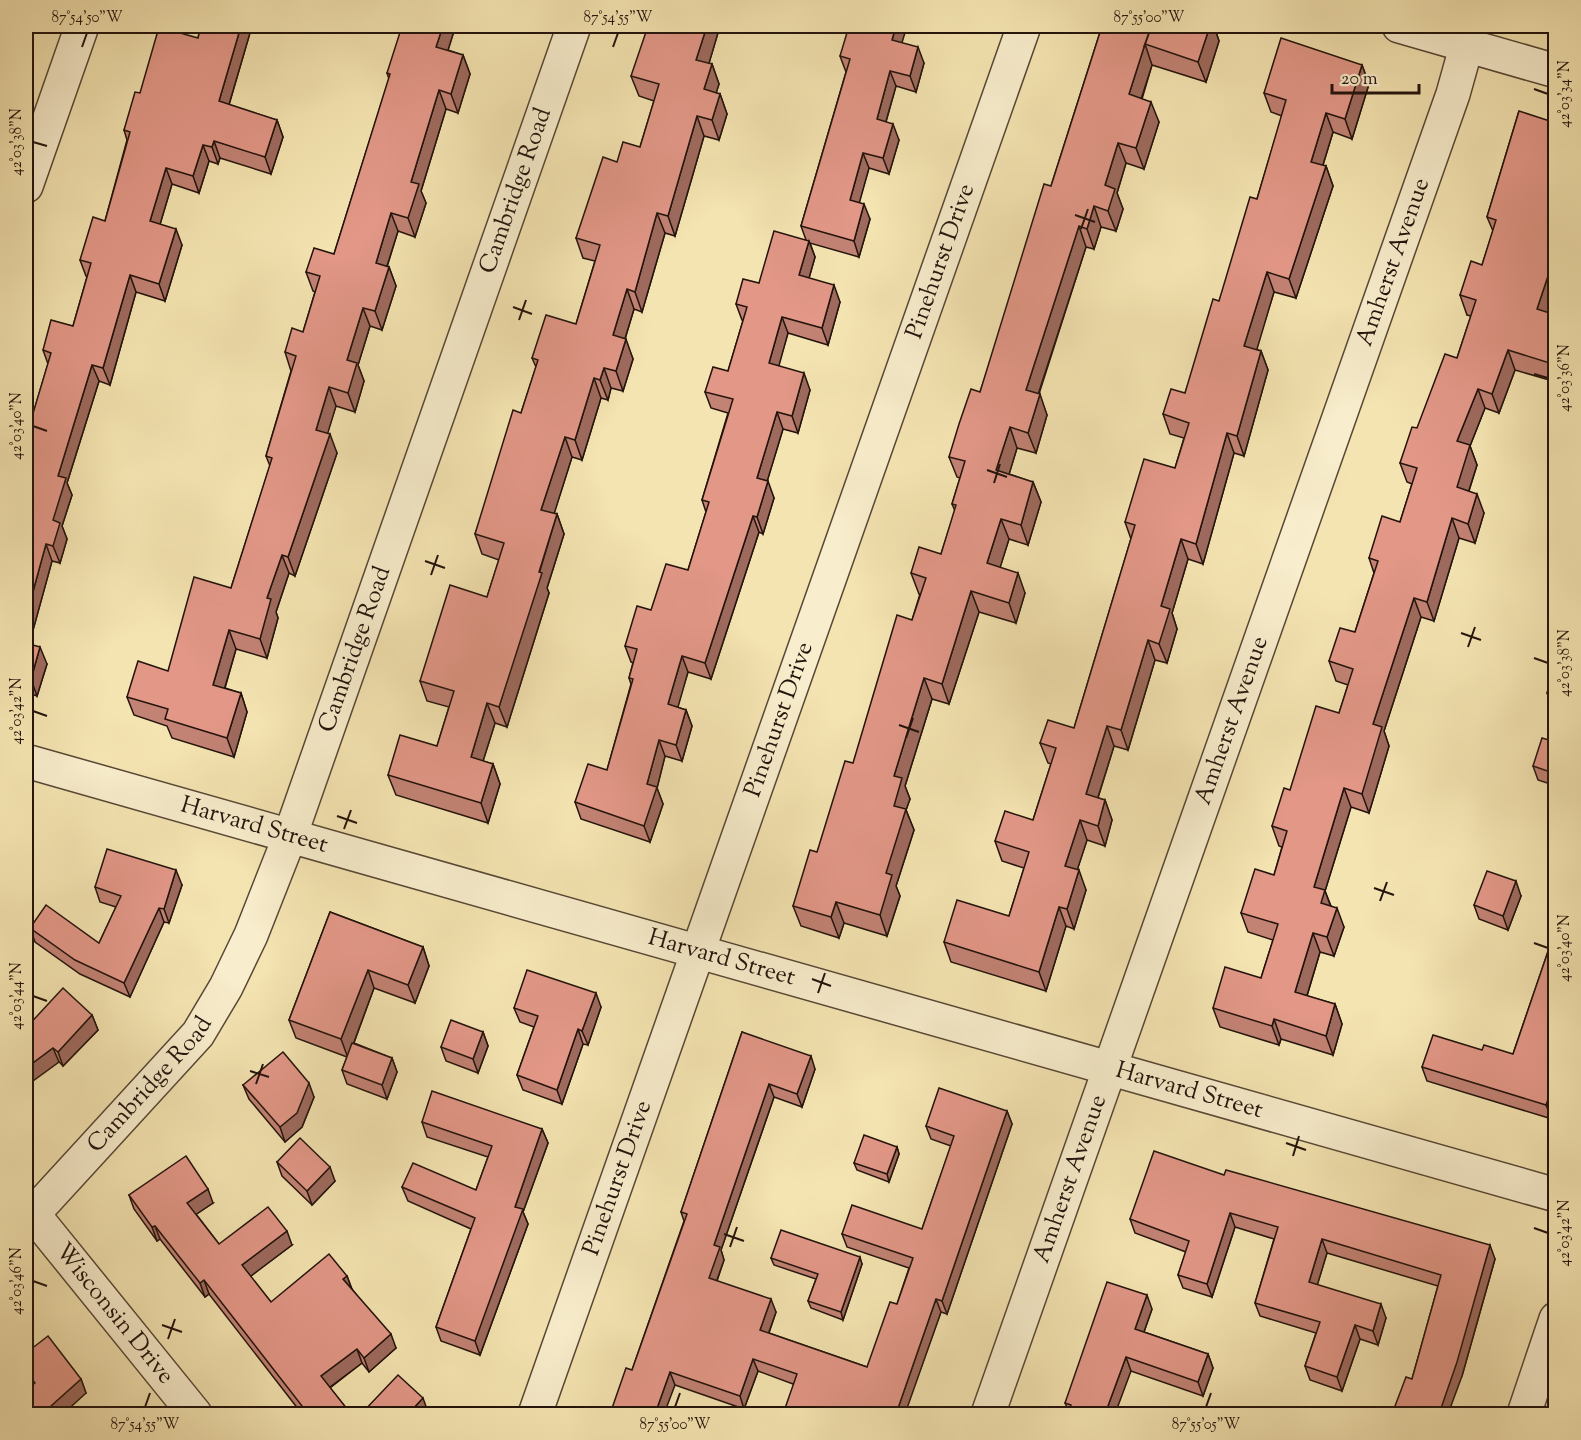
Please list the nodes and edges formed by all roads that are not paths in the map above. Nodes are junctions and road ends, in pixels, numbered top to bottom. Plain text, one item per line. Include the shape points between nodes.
1 (82, 26) edge
2 (574, 26) edge
3 (1024, 26) edge
4 (1399, 26) edge
5 (1469, 35) edge
6 (1556, 71) edge
7 (26, 186) edge
8 (26, 761) edge
9 (290, 836) junction
10 (699, 954) junction
11 (1109, 1068) junction
12 (1556, 1195) edge
13 (33, 1214) joint
14 (1556, 1319) edge
15 (195, 1414) edge
16 (535, 1414) edge
17 (988, 1414) edge
18 (1524, 1414) edge

1 - 7 street
2 - 9 street, Cambridge Road
3 - 10 street, Pinehurst Drive
4 - 5 street
5 - 6 street
5 - 11 street, Amherst Avenue via 1445,116
8 - 9 street, Harvard Street
9 - 10 street, Harvard Street
9 - 13 street, Cambridge Road via 251,935 198,1034
10 - 11 street, Harvard Street
10 - 16 street, Pinehurst Drive
11 - 12 street, Harvard Street
11 - 17 street, Amherst Avenue
13 - 15 street, Wisconsin Drive
14 - 18 street

